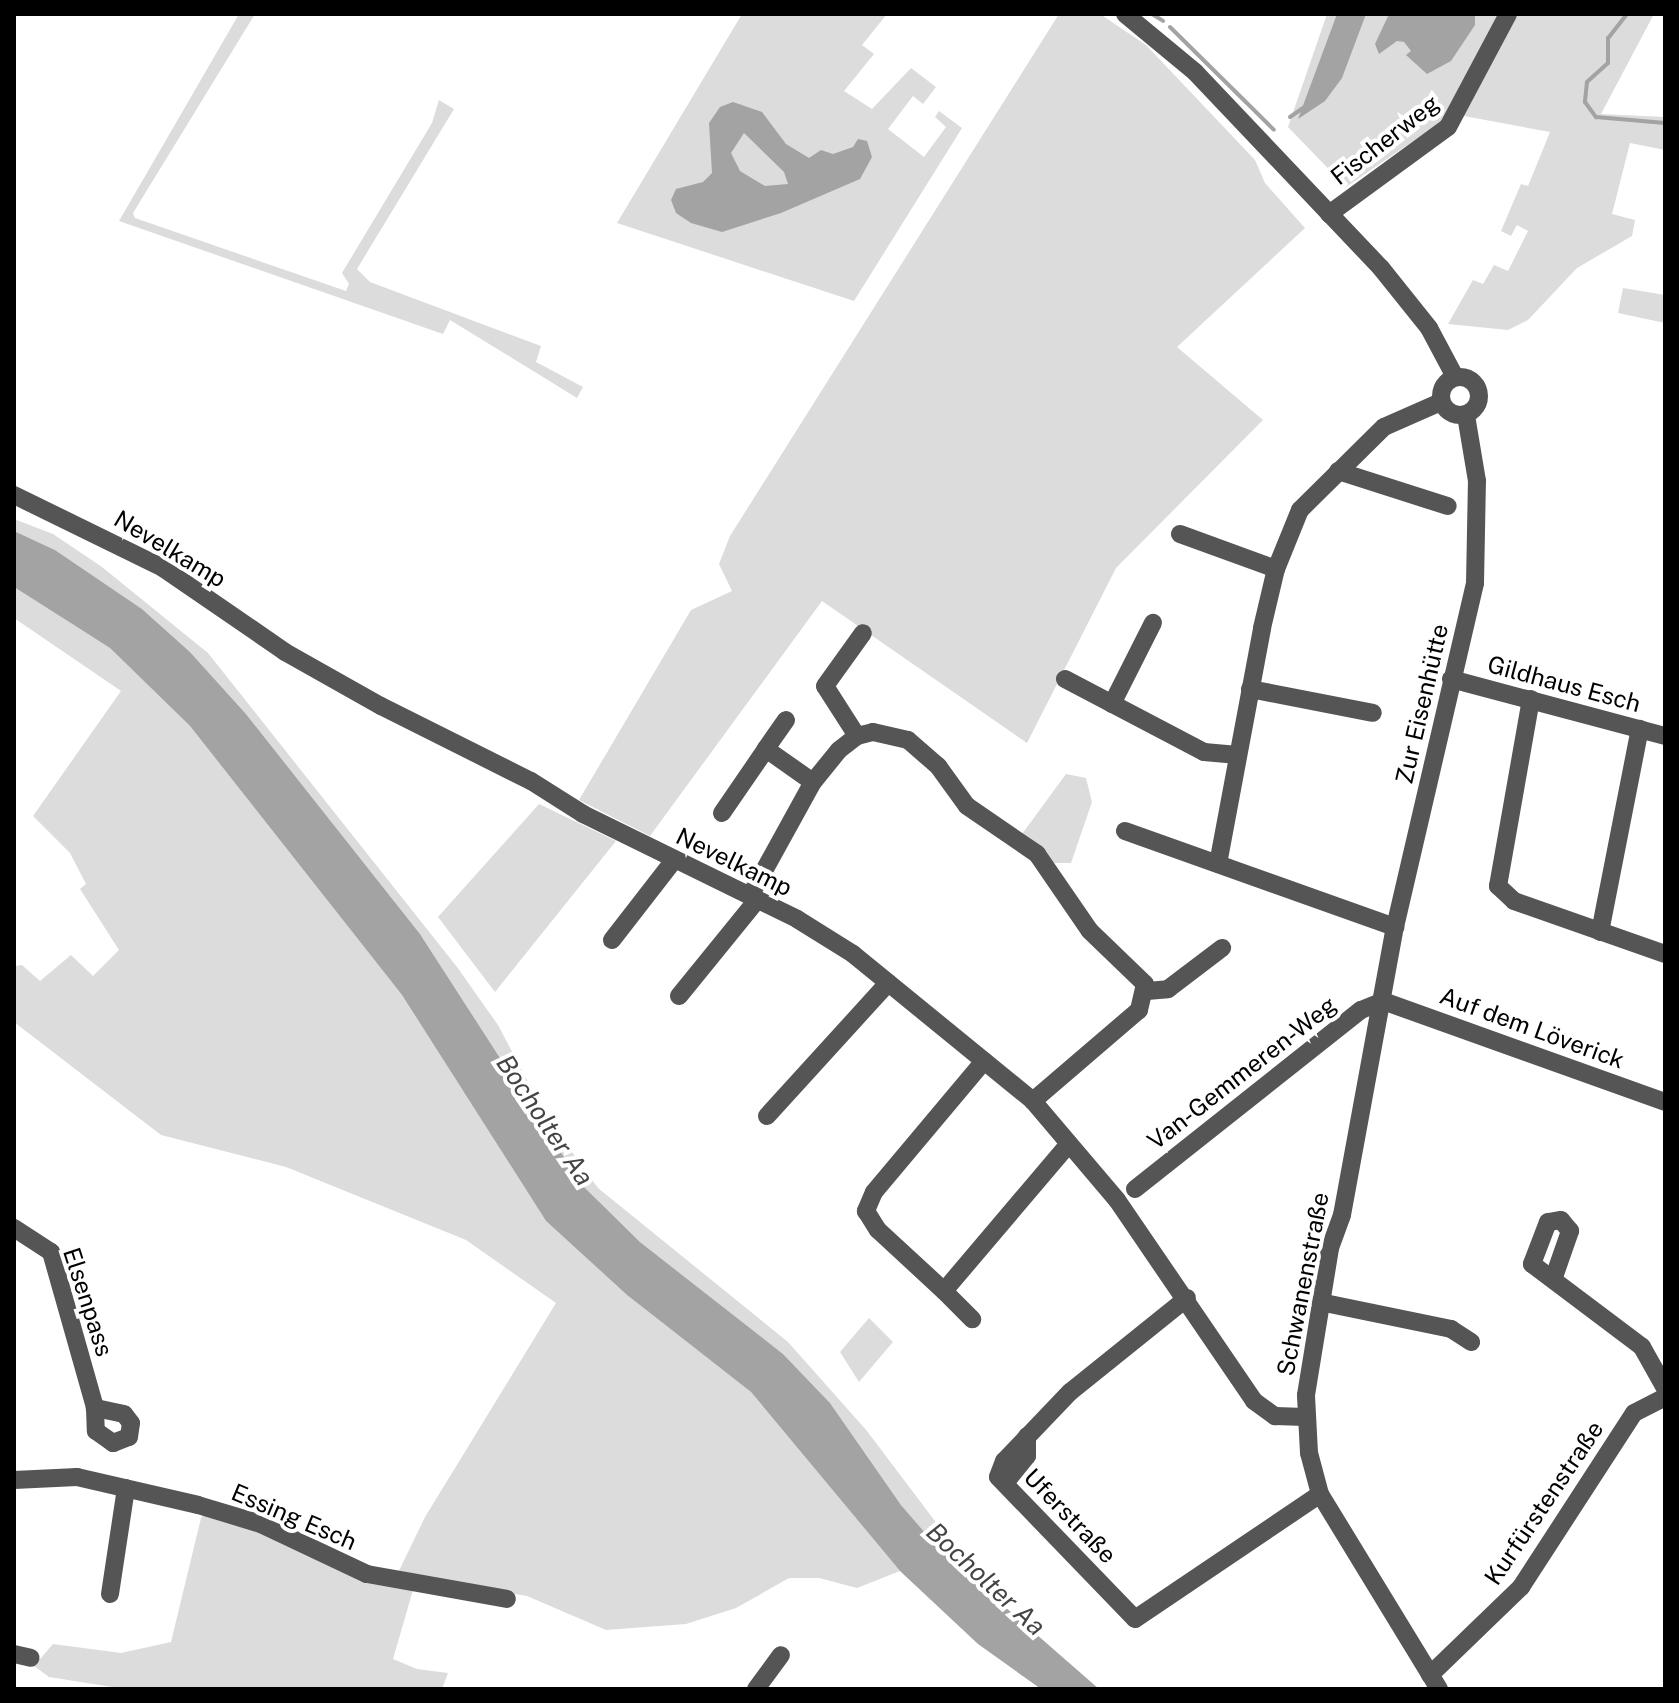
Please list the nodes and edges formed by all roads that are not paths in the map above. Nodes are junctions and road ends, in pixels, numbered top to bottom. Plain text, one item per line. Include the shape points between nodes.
1 (1125, 14) edge
2 (1508, 14) edge
3 (1329, 214) junction
4 (1455, 377) junction
5 (1441, 402) junction
6 (1466, 415) junction
7 (1338, 471) junction
8 (14, 495) edge
9 (1448, 506) dead end
10 (1180, 534) dead end
11 (1276, 569) junction
12 (1153, 623) dead end
13 (863, 633) dead end
14 (1065, 679) dead end
15 (1451, 679) junction
16 (1250, 689) junction
17 (1531, 699) junction
18 (1112, 704) junction
19 (1373, 713) dead end
20 (786, 720) dead end
21 (1640, 729) junction
22 (857, 736) junction
23 (1665, 736) edge
24 (766, 749) junction
25 (1238, 755) junction
26 (813, 782) junction
27 (722, 813) dead end
28 (1125, 831) dead end
29 (674, 860) junction
30 (1218, 864) junction
31 (754, 898) junction
32 (1395, 927) junction
33 (1600, 932) junction
34 (612, 940) dead end
35 (1222, 948) dead end
36 (1665, 954) edge
37 (888, 983) junction
38 (1147, 991) junction
39 (679, 996) dead end
40 (1383, 1001) junction
41 (984, 1061) junction
42 (1033, 1101) junction
43 (1665, 1102) edge
44 (767, 1116) dead end
45 (1068, 1145) junction
46 (1135, 1189) dead end
47 (14, 1228) edge
48 (1554, 1277) dead end
49 (944, 1291) junction
50 (1187, 1298) junction
51 (1320, 1302) junction
52 (972, 1319) dead end
53 (1471, 1342) dead end
54 (1665, 1388) edge
55 (1665, 1397) edge
56 (95, 1408) dead end
57 (1305, 1417) junction
58 (14, 1480) edge
59 (126, 1488) junction
60 (1320, 1494) junction
61 (110, 1594) dead end
62 (507, 1599) dead end
63 (781, 1655) dead end
64 (1435, 1682) edge
65 (756, 1689) edge

1 - 3 street, Zur Eisenhütte via 1195,72
2 - 3 street, Fischerweg via 1448,127
3 - 4 street, Zur Eisenhütte via 1407,298
4 - 5 street via 1443,387
4 - 6 street, Zur Eisenhütte via 1469,379 1479,390 1478,405
5 - 6 street via 1451,414
5 - 7 street via 1384,427
6 - 15 street, Zur Eisenhütte via 1479,525 1475,583
7 - 9 street
7 - 11 street via 1300,510
8 - 29 street, Nevelkamp via 163,568 313,667
10 - 11 street
11 - 16 street
12 - 18 street
13 - 22 street via 825,686
14 - 18 street
15 - 17 street, Gildhaus Esch
15 - 32 street, Zur Eisenhütte
16 - 19 street
16 - 25 street
17 - 21 street, Gildhaus Esch
17 - 33 street via 1498,886 1514,901
18 - 25 street via 1204,752
20 - 24 street
21 - 23 street, Gildhaus Esch
21 - 33 street
22 - 26 street
22 - 38 street via 891,733 922,751 967,806 1037,854 1090,931 1137,972
24 - 26 street
24 - 27 street
25 - 30 street
26 - 31 street
28 - 30 street
29 - 31 street, Nevelkamp
29 - 34 street
30 - 32 street
31 - 37 street, Nevelkamp via 828,935
31 - 39 street
32 - 40 street, Zur Eisenhütte
33 - 36 street
35 - 38 street via 1168,989
37 - 41 street, Nevelkamp
37 - 44 street
38 - 42 street via 1139,1010
40 - 43 street, Auf dem Löverick
40 - 46 street, Van-Gemmeren-Weg via 1361,1010
40 - 51 street, Schwanenstraße
41 - 42 street, Nevelkamp
41 - 49 street via 874,1192 866,1211 878,1230
42 - 45 street, Nevelkamp
45 - 49 street
45 - 50 street, Nevelkamp via 1117,1200
47 - 56 street, Elsenpass via 51,1252
48 - 54 street via 1642,1347
49 - 52 street
50 - 57 street, Nevelkamp via 1254,1401 1275,1416
50 - 60 street, Uferstraße via 1113,1352 1027,1436 998,1469 1005,1483 1135,1619
51 - 53 street via 1451,1329
51 - 57 street, Schwanenstraße
55 - 64 street, Kurfürstenstraße via 1634,1413 1521,1587
57 - 60 street, Schwanenstraße
58 - 59 street, Essing Esch via 77,1477
59 - 61 street
59 - 62 street, Essing Esch via 250,1520 367,1574
60 - 64 street, Schwanenstraße
63 - 65 street

